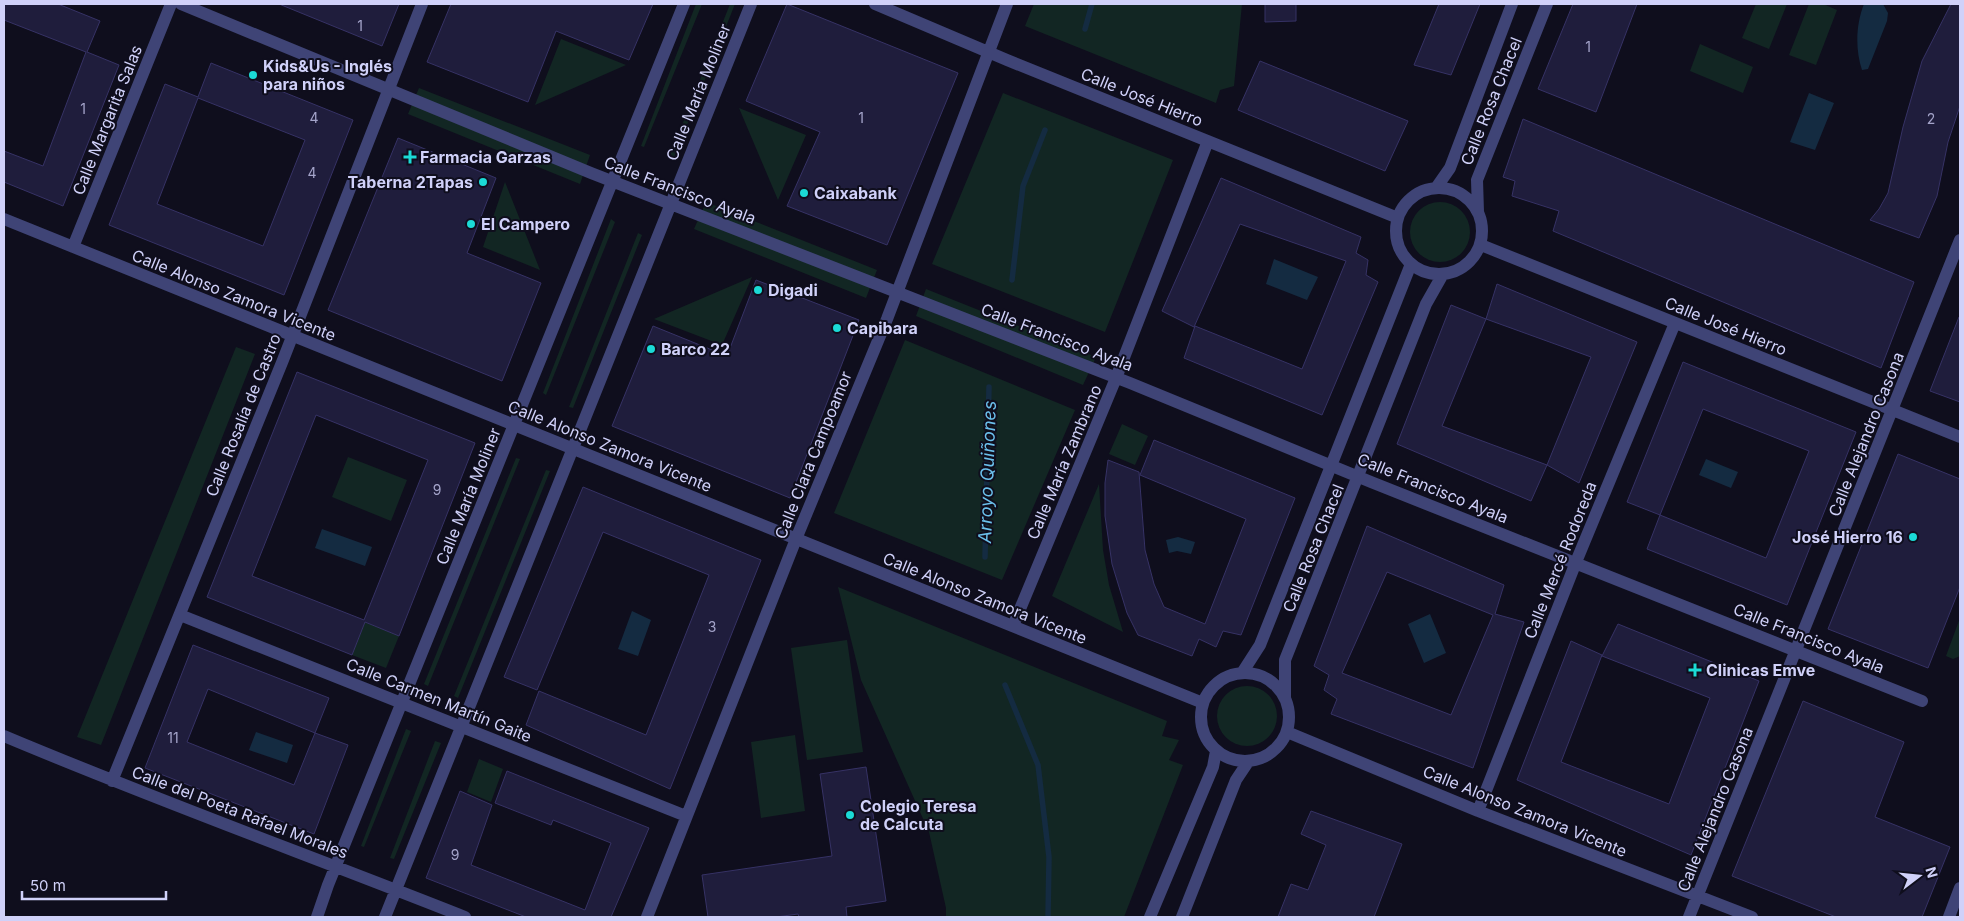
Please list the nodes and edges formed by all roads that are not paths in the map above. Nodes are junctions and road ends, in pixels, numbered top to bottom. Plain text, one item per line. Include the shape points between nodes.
1 (171, 4) edge
2 (181, 4) edge
3 (422, 4) edge
4 (684, 4) edge
5 (751, 4) edge
6 (875, 4) edge
7 (1007, 4) edge
8 (1512, 4) edge
9 (1547, 4) edge
10 (988, 52) junction
11 (388, 90) junction
12 (1208, 141) junction
13 (612, 181) junction
14 (1436, 188) junction
15 (671, 204) junction
16 (1478, 212) junction
17 (1398, 218) junction
18 (4, 219) edge
19 (1960, 240) edge
20 (1480, 245) junction
21 (73, 247) junction
22 (1412, 264) junction
23 (1443, 274) junction
24 (897, 292) junction
25 (1675, 323) junction
26 (293, 336) junction
27 (1116, 378) junction
28 (1892, 409) junction
29 (514, 425) junction
30 (1960, 437) edge
31 (573, 449) junction
32 (1332, 465) junction
33 (1359, 476) junction
34 (796, 539) junction
35 (1576, 562) junction
36 (180, 615) junction
37 (1013, 626) junction
38 (1796, 650) junction
39 (1242, 673) junction
40 (1285, 697) junction
41 (1922, 701) dead end
42 (402, 703) junction
43 (1203, 703) junction
44 (462, 727) junction
45 (1288, 732) junction
46 (4, 736) edge
47 (1216, 751) junction
48 (1248, 762) junction
49 (112, 781) junction
50 (1478, 811) junction
51 (686, 816) junction
52 (336, 866) junction
53 (1960, 888) edge
54 (396, 890) junction
55 (1698, 896) junction
56 (317, 917) edge
57 (385, 917) edge
58 (465, 917) edge
59 (647, 917) edge
60 (1150, 917) edge
61 (1182, 917) edge
62 (1689, 917) edge
63 (1752, 917) edge
64 (1948, 917) edge

1 - 21 street, Calle Margarita Salas
2 - 11 street, Calle Francisco Ayala
3 - 11 street, Calle Rosalía de Castro
4 - 13 street, Calle María Moliner
5 - 15 street, Calle María Moliner
6 - 10 street, Calle José Hierro
7 - 10 street, Calle Clara Campoamor
8 - 14 street, Calle Rosa Chacel via 1450,168
9 - 16 street, Calle Rosa Chacel via 1477,180
10 - 12 street, Calle José Hierro
10 - 24 street, Calle Clara Campoamor
11 - 13 street, Calle Francisco Ayala
11 - 26 street, Calle Rosalía de Castro
12 - 17 street, Calle José Hierro
12 - 27 street, Calle María Zambrano
13 - 15 street, Calle Francisco Ayala
13 - 29 street, Calle María Moliner
14 - 16 street via 1453,190 1468,198
14 - 17 street via 1420,192 1407,203
15 - 24 street, Calle Francisco Ayala
15 - 31 street, Calle María Moliner
16 - 20 street via 1482,228
17 - 22 street via 1401,250
18 - 21 street, Calle Alonso Zamora Vicente
19 - 28 street, Calle Alejandro Casona
20 - 23 street via 1466,265
20 - 25 street, Calle José Hierro
21 - 26 street, Calle Alonso Zamora Vicente
22 - 23 street via 1426,272
22 - 32 street, Calle Rosa Chacel
23 - 33 street, Calle Rosa Chacel via 1426,304
24 - 27 street, Calle Francisco Ayala
24 - 34 street, Calle Clara Campoamor
25 - 28 street, Calle José Hierro
25 - 35 street, Calle Mercé Rodoreda
26 - 29 street, Calle Alonso Zamora Vicente
26 - 36 street, Calle Rosalía de Castro
27 - 32 street, Calle Francisco Ayala
27 - 37 street, Calle María Zambrano
28 - 30 street, Calle José Hierro
28 - 38 street, Calle Alejandro Casona
29 - 31 street, Calle Alonso Zamora Vicente
29 - 42 street, Calle María Moliner
31 - 34 street, Calle Alonso Zamora Vicente
31 - 44 street, Calle María Moliner
32 - 33 street, Calle Francisco Ayala
32 - 39 street, Calle Rosa Chacel via 1260,645
33 - 35 street, Calle Francisco Ayala
33 - 40 street, Calle Rosa Chacel via 1285,660
34 - 37 street, Calle Alonso Zamora Vicente
34 - 51 street, Calle Clara Campoamor
35 - 38 street, Calle Francisco Ayala
35 - 50 street, Calle Mercé Rodoreda
36 - 42 street, Calle Carmen Martín Gaite
36 - 49 street, Calle Rosalía de Castro
37 - 43 street, Calle Alonso Zamora Vicente
38 - 41 street, Calle Francisco Ayala
38 - 55 street, Calle Alejandro Casona
39 - 40 street via 1267,679
39 - 43 street via 1225,678 1212,688
40 - 45 street via 1290,714
42 - 44 street, Calle Carmen Martín Gaite
42 - 52 street, Calle María Moliner
43 - 47 street via 1201,720 1206,737
44 - 51 street, Calle Carmen Martín Gaite
44 - 54 street, Calle María Moliner
45 - 48 street via 1279,747 1265,757
45 - 50 street, Calle Alonso Zamora Vicente
46 - 49 street, Calle del Poeta Rafael Morales
47 - 48 street via 1231,760
47 - 60 street via 1213,767
48 - 61 street via 1236,780
49 - 52 street, Calle del Poeta Rafael Morales
50 - 55 street, Calle Alonso Zamora Vicente
51 - 59 street, Calle Clara Campoamor
52 - 54 street, Calle del Poeta Rafael Morales
52 - 56 street, Calle María Moliner
53 - 64 street
54 - 57 street, Calle María Moliner
54 - 58 street, Calle del Poeta Rafael Morales
55 - 62 street, Calle Alejandro Casona
55 - 63 street, Calle Alonso Zamora Vicente

